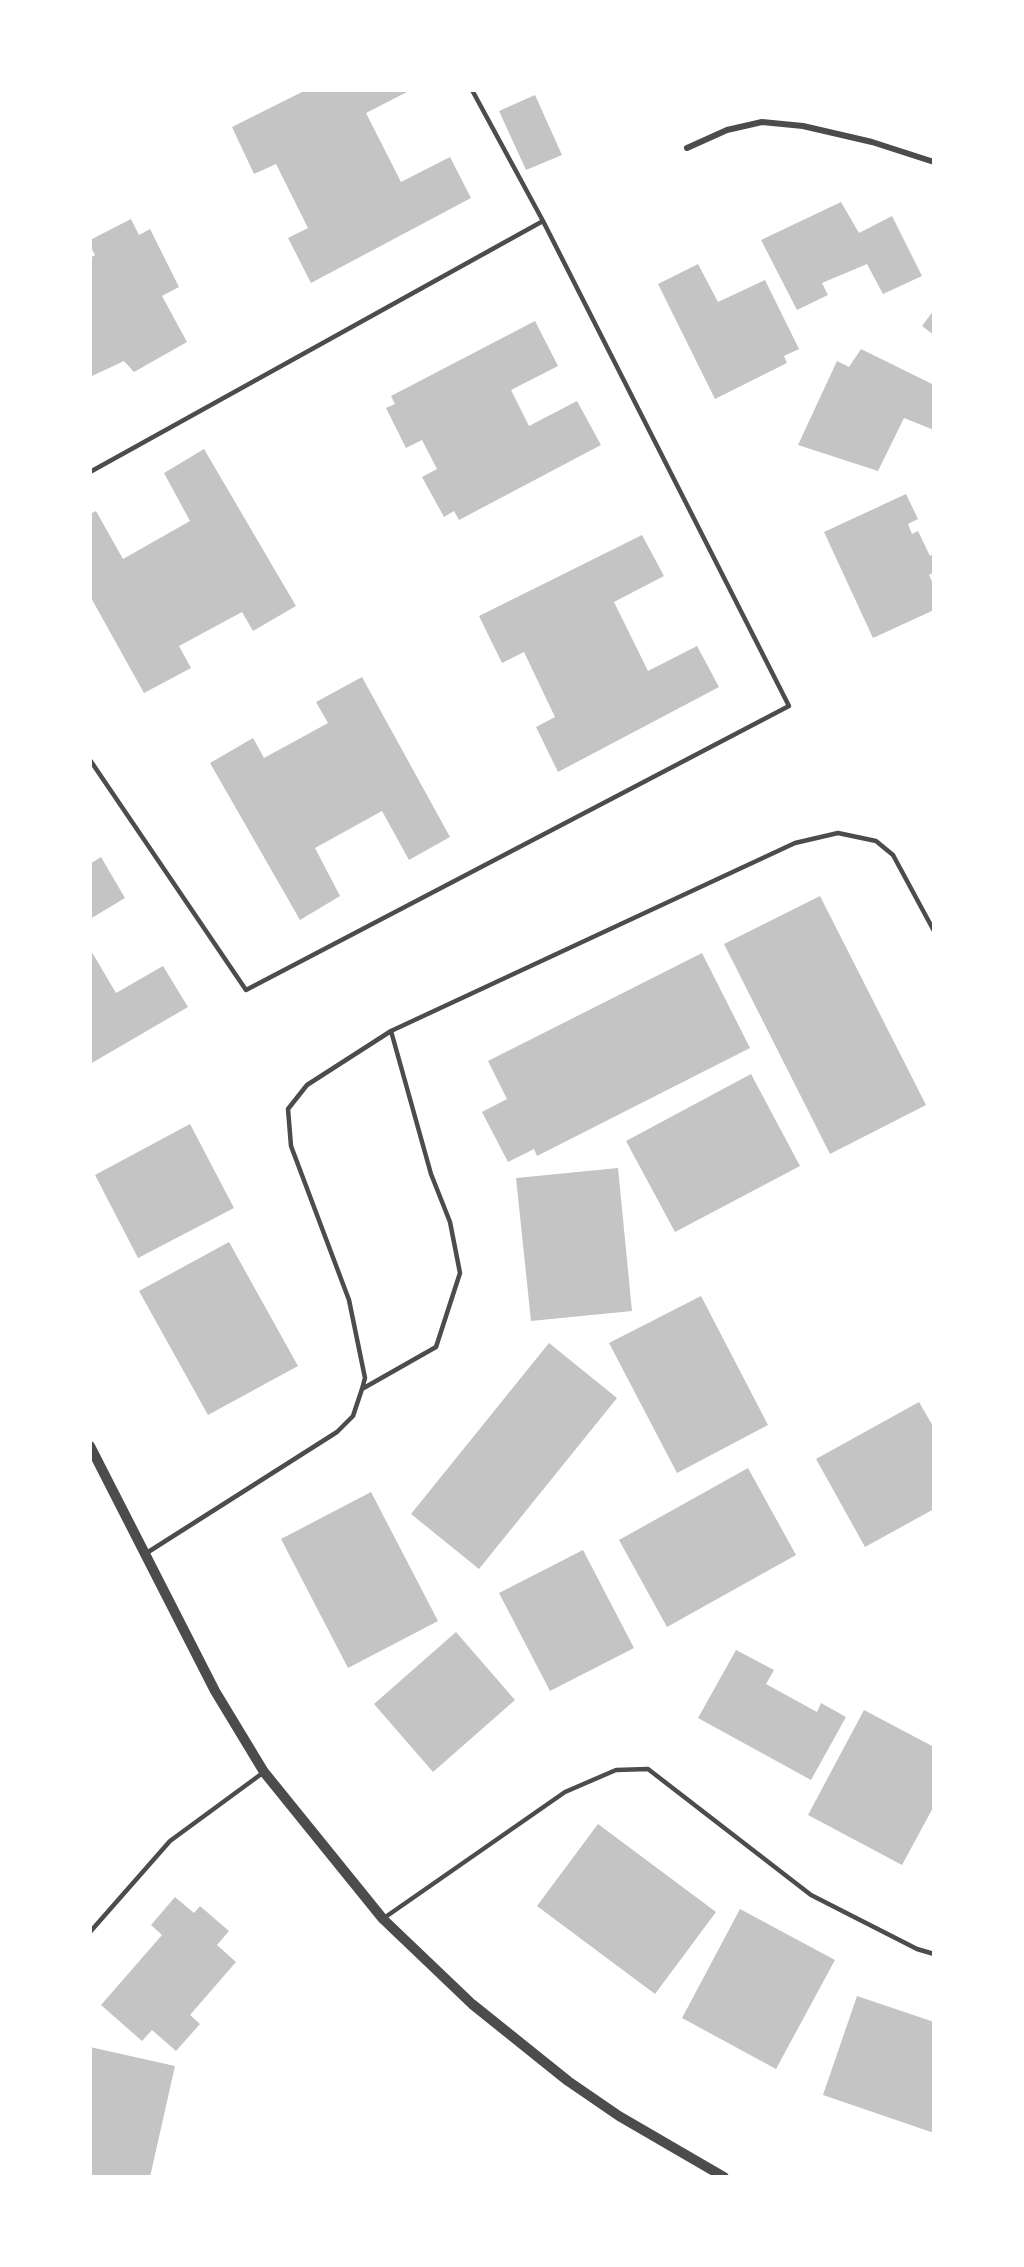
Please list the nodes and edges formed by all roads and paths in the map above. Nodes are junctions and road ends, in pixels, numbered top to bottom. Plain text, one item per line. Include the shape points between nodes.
1 (472, 90) edge
2 (687, 148) dead end
3 (934, 162) edge
4 (543, 221) junction
5 (90, 472) edge
6 (90, 760) edge
7 (934, 931) edge
8 (392, 1031) junction
9 (362, 1389) junction
10 (90, 1446) edge
11 (145, 1554) junction
12 (264, 1772) junction
13 (383, 1919) junction
14 (90, 1932) edge
15 (934, 1954) edge
16 (724, 2177) edge

1 - 4 lane
2 - 3 street via 727,130 762,122 803,126 860,139
4 - 5 lane
4 - 6 lane via 789,706 246,990
7 - 8 lane via 893,855 876,841 838,834 795,843
8 - 9 lane via 431,1174 450,1222 460,1273 436,1347
8 - 9 lane via 307,1085 288,1109 291,1146 349,1300 365,1378
9 - 11 lane via 353,1416 337,1432
10 - 11 street
11 - 12 street via 215,1691
12 - 13 street
12 - 14 lane via 170,1842
13 - 15 lane via 565,1792 616,1770 648,1768 811,1895
13 - 16 street via 472,2004 568,2081 619,2116

